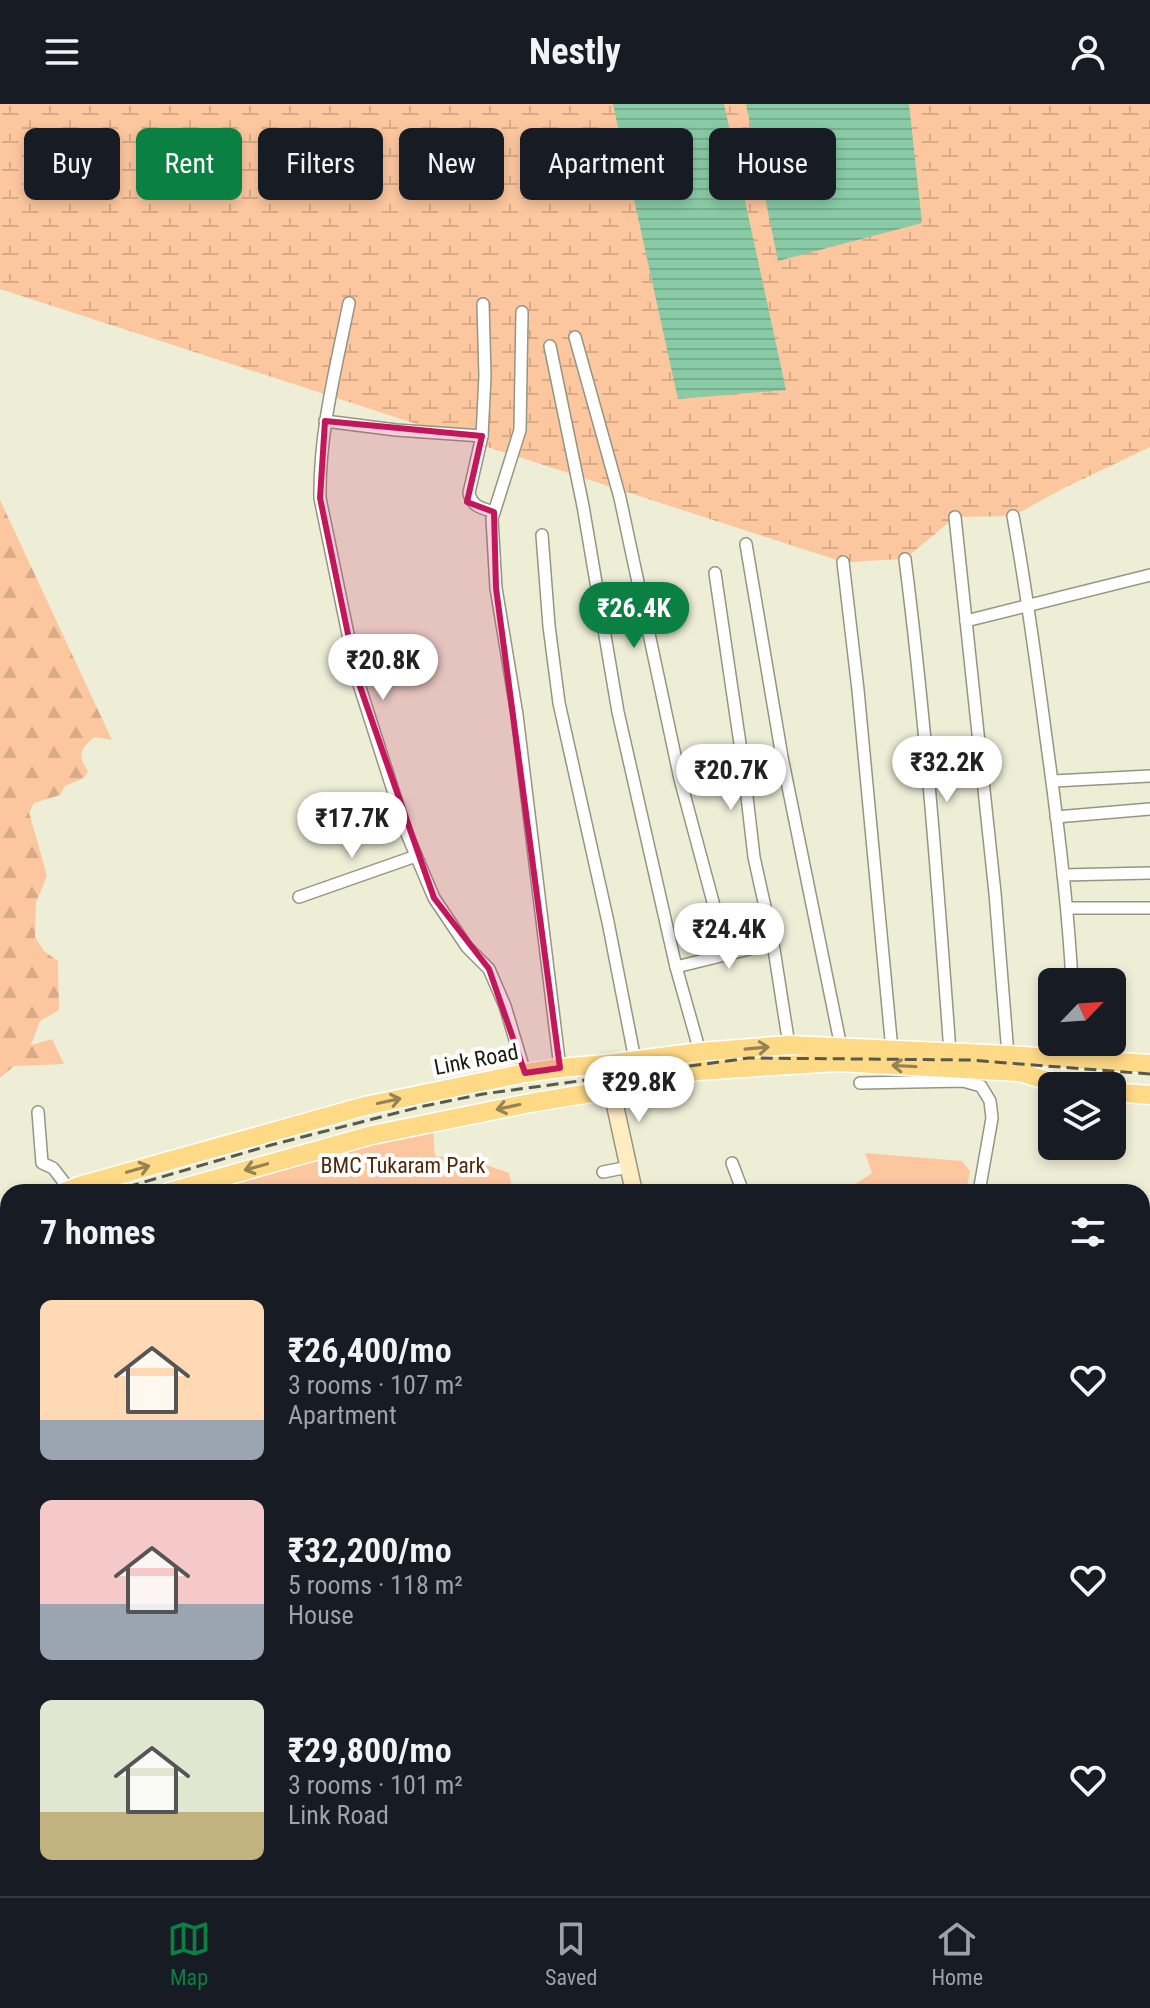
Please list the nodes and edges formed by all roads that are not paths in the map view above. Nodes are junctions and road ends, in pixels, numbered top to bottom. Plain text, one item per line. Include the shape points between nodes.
1 (349, 303) dead end
2 (483, 304) dead end
3 (522, 312) dead end
4 (575, 337) dead end
5 (550, 346) dead end
6 (325, 421) junction
7 (482, 436) junction
8 (494, 512) junction
9 (1013, 516) dead end
10 (955, 517) dead end
11 (542, 535) dead end
12 (746, 544) dead end
13 (905, 559) dead end
14 (843, 562) dead end
15 (715, 573) dead end
16 (1150, 575) edge
17 (1029, 607) junction
18 (966, 621) junction
19 (1150, 776) edge
20 (1053, 781) junction
21 (1150, 809) edge
22 (1056, 817) junction
23 (416, 856) junction
24 (1150, 873) edge
25 (1063, 875) junction
26 (299, 897) dead end
27 (1067, 908) junction
28 (1150, 908) edge
29 (773, 943) junction
30 (727, 954) junction
31 (676, 967) junction
32 (1071, 968) edge
33 (789, 1045) junction
34 (841, 1047) junction
35 (892, 1050) junction
36 (700, 1052) junction
37 (950, 1052) junction
38 (1038, 1053) edge
39 (1008, 1055) junction
40 (1108, 1056) edge
41 (635, 1060) junction
42 (606, 1064) junction
43 (1150, 1064) edge
44 (560, 1068) junction
45 (525, 1073) junction
46 (1038, 1078) edge
47 (860, 1083) dead end
48 (611, 1090) junction
49 (1126, 1093) edge
50 (1150, 1095) edge
51 (38, 1112) dead end
52 (732, 1163) dead end
53 (628, 1164) junction
54 (602, 1169) dead end
55 (63, 1184) edge
56 (92, 1184) edge
57 (197, 1184) edge
58 (632, 1184) edge
59 (740, 1184) edge
60 (980, 1184) edge

1 - 6 street
2 - 7 street
3 - 8 street via 520,430
4 - 30 street via 620,498 680,779
5 - 31 street via 618,712
6 - 7 street
6 - 23 street via 320,498 357,678
7 - 8 street via 470,500
8 - 44 street via 496,588 517,715
9 - 17 street
10 - 18 street
11 - 41 street via 559,703
12 - 34 street via 782,757
13 - 37 street
14 - 35 street
15 - 29 street via 754,857
16 - 17 street
17 - 18 street
17 - 20 street
18 - 39 street
19 - 20 street
20 - 22 street
21 - 22 street
22 - 25 street
23 - 26 street
23 - 45 street via 434,898 489,969
24 - 25 street
25 - 27 street
27 - 28 street
27 - 32 street
29 - 30 street
29 - 33 street
30 - 31 street
31 - 36 street
33 - 34 main road, Link Road
36 -> 33 main road, Link Road
34 - 35 main road, Link Road
35 - 37 main road, Link Road
36 - 41 main road, Link Road
37 - 39 main road, Link Road
38 - 39 main road, Link Road
40 - 43 main road, Link Road
41 - 42 main road, Link Road
42 - 44 main road, Link Road
42 - 48 street
44 - 45 main road, Link Road
56 -> 45 main road, Link Road via 365,1106
46 -> 48 main road via 1020,1072 837,1062 697,1071
47 - 60 street via 963,1081 981,1086 992,1118
48 - 53 street
48 -> 57 main road via 372,1135
49 - 50 main road
51 - 55 street via 42,1163 53,1168
52 - 59 street
53 - 54 street
53 - 58 street

